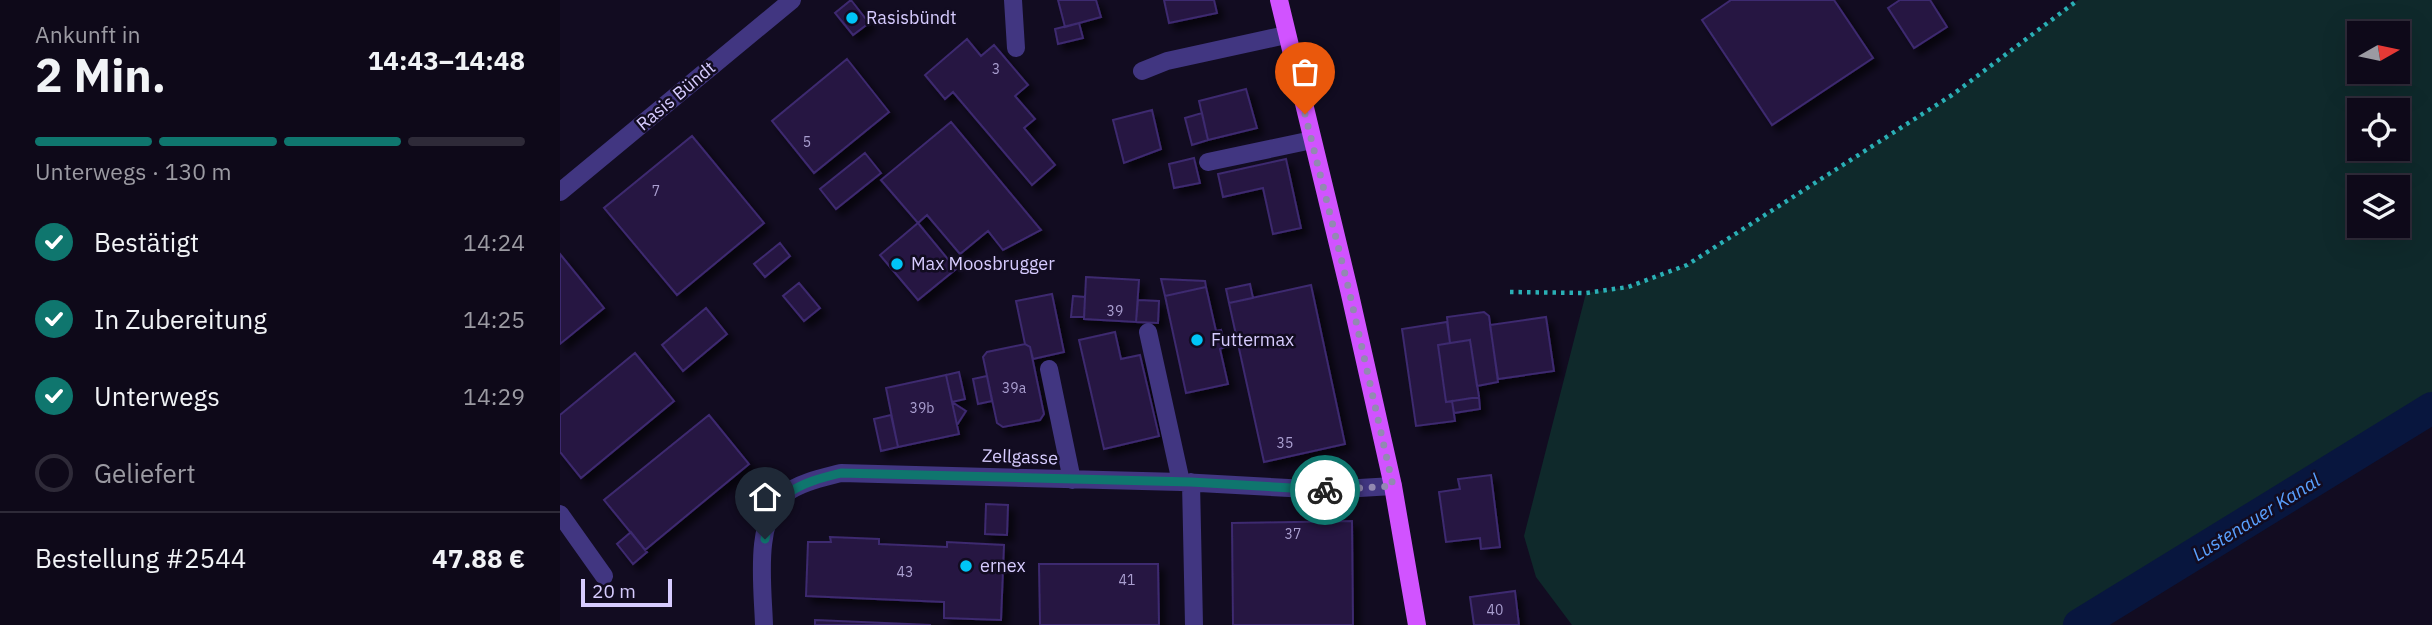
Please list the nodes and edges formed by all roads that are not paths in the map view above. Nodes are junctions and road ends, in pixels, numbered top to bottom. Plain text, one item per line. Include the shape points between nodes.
1 (792, 0) edge
2 (1013, 0) edge
3 (1279, 0) edge
4 (1286, 35) junction
5 (1016, 48) dead end
6 (1142, 71) dead end
7 (1312, 140) junction
8 (1208, 162) dead end
9 (560, 192) edge
10 (1148, 332) dead end
11 (1049, 369) dead end
12 (1072, 480) junction
13 (1186, 482) junction
14 (1393, 486) junction
15 (560, 514) edge
16 (604, 576) dead end
17 (764, 625) edge
18 (1194, 625) edge
19 (1417, 625) edge

1 - 9 street, Rasis Bündt
2 - 5 street
3 - 4 main road
4 - 6 street via 1167,61
4 - 7 main road
7 - 8 street
7 - 14 main road
10 - 13 street
11 - 12 street
12 - 13 street, Zellgasse
12 - 17 street, Zellgasse via 841,473 810,481 784,495 767,520 762,557
13 - 14 street, Zellgasse via 1326,490
13 - 18 street
14 - 19 main road
15 - 16 street

